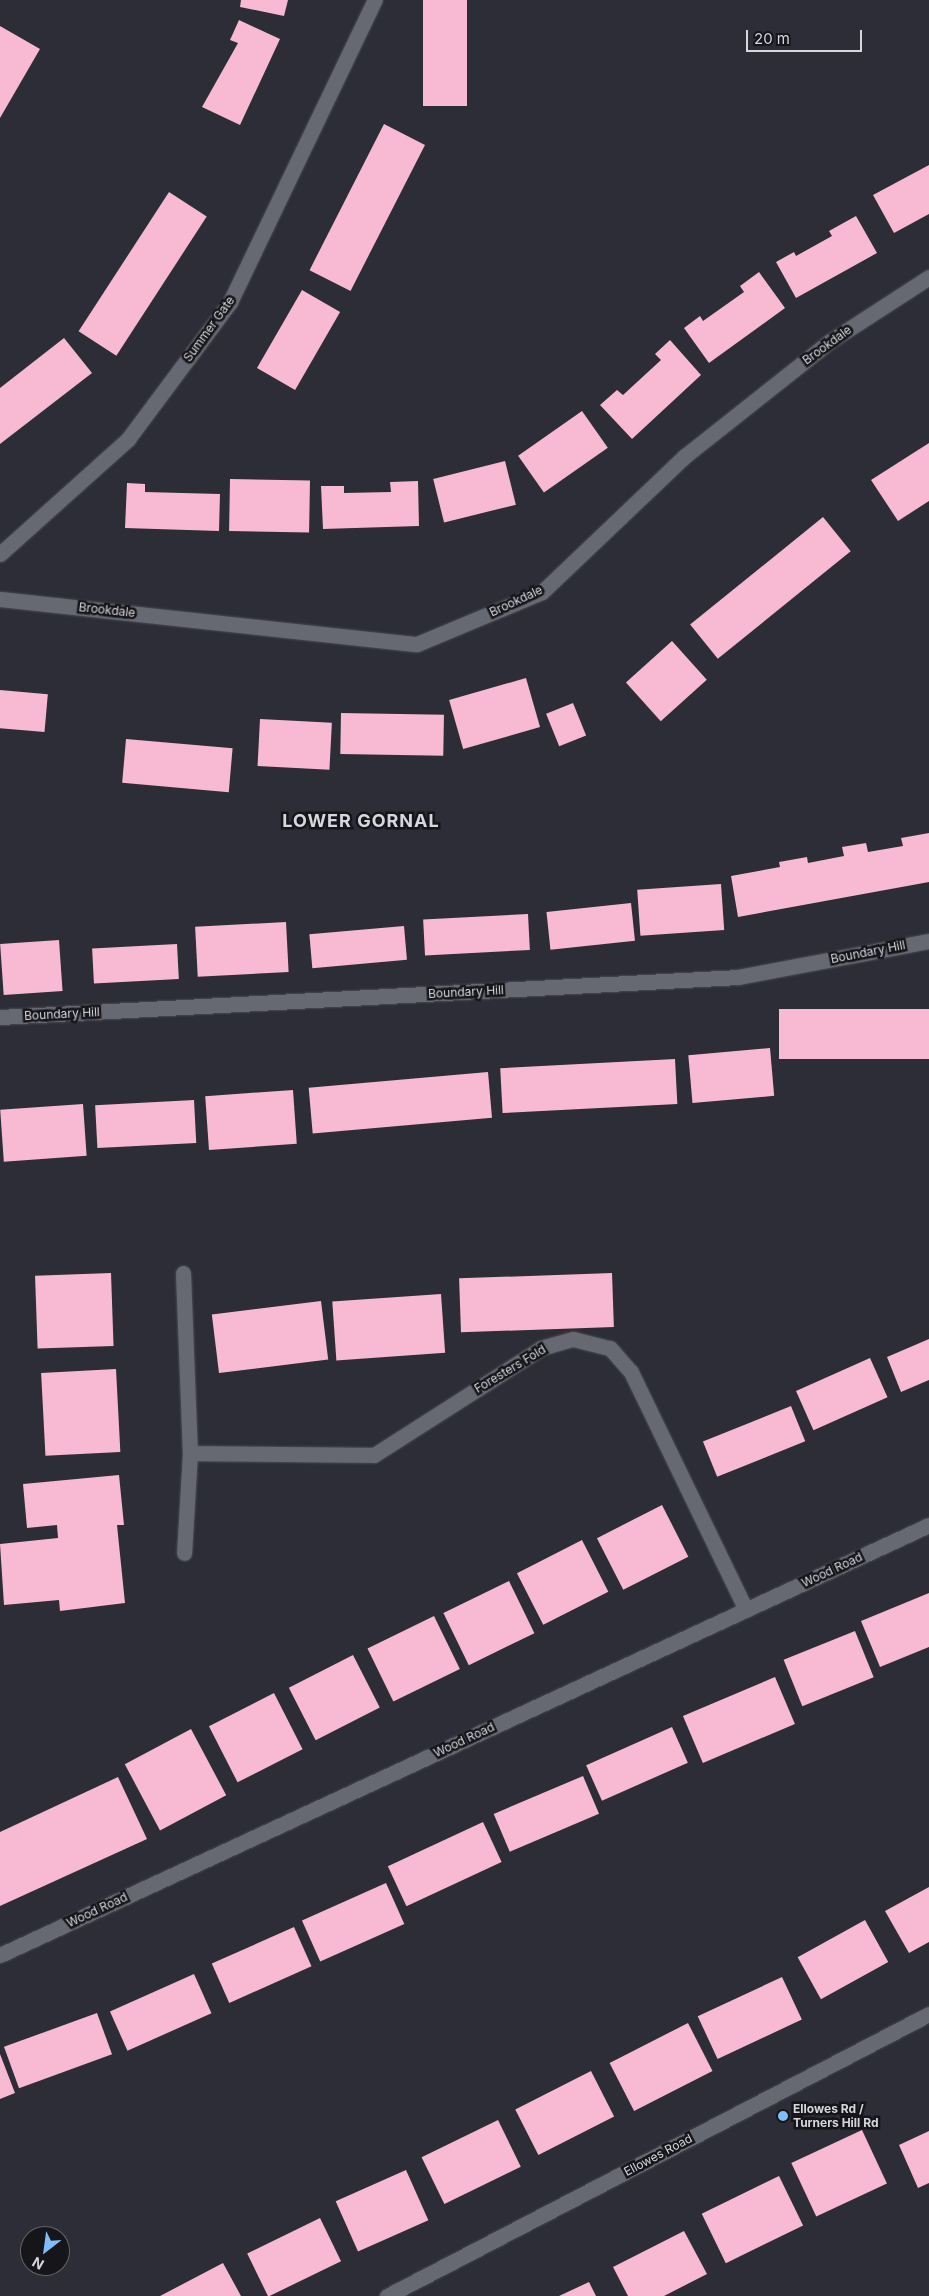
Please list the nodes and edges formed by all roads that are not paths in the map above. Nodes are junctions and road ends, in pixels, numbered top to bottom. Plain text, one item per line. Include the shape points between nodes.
1 (375, 0) edge
2 (929, 277) edge
3 (0, 554) edge
4 (0, 599) edge
5 (929, 941) edge
6 (0, 1017) edge
7 (183, 1273) dead end
8 (190, 1453) junction
9 (929, 1526) edge
10 (184, 1553) dead end
11 (746, 1610) junction
12 (0, 1955) edge
13 (929, 2014) edge
14 (387, 2296) edge

1 - 3 street, Summer Gate via 230,302 128,439
2 - 4 street, Brookdale via 829,342 693,450 542,592 417,644
5 - 6 street, Boundary Hill via 738,978
7 - 8 street
8 - 10 street
8 - 11 street, Foresters Fold via 374,1454 541,1348 573,1339 610,1348 631,1372
9 - 11 street, Wood Road
11 - 12 street, Wood Road
13 - 14 street, Ellowes Road

